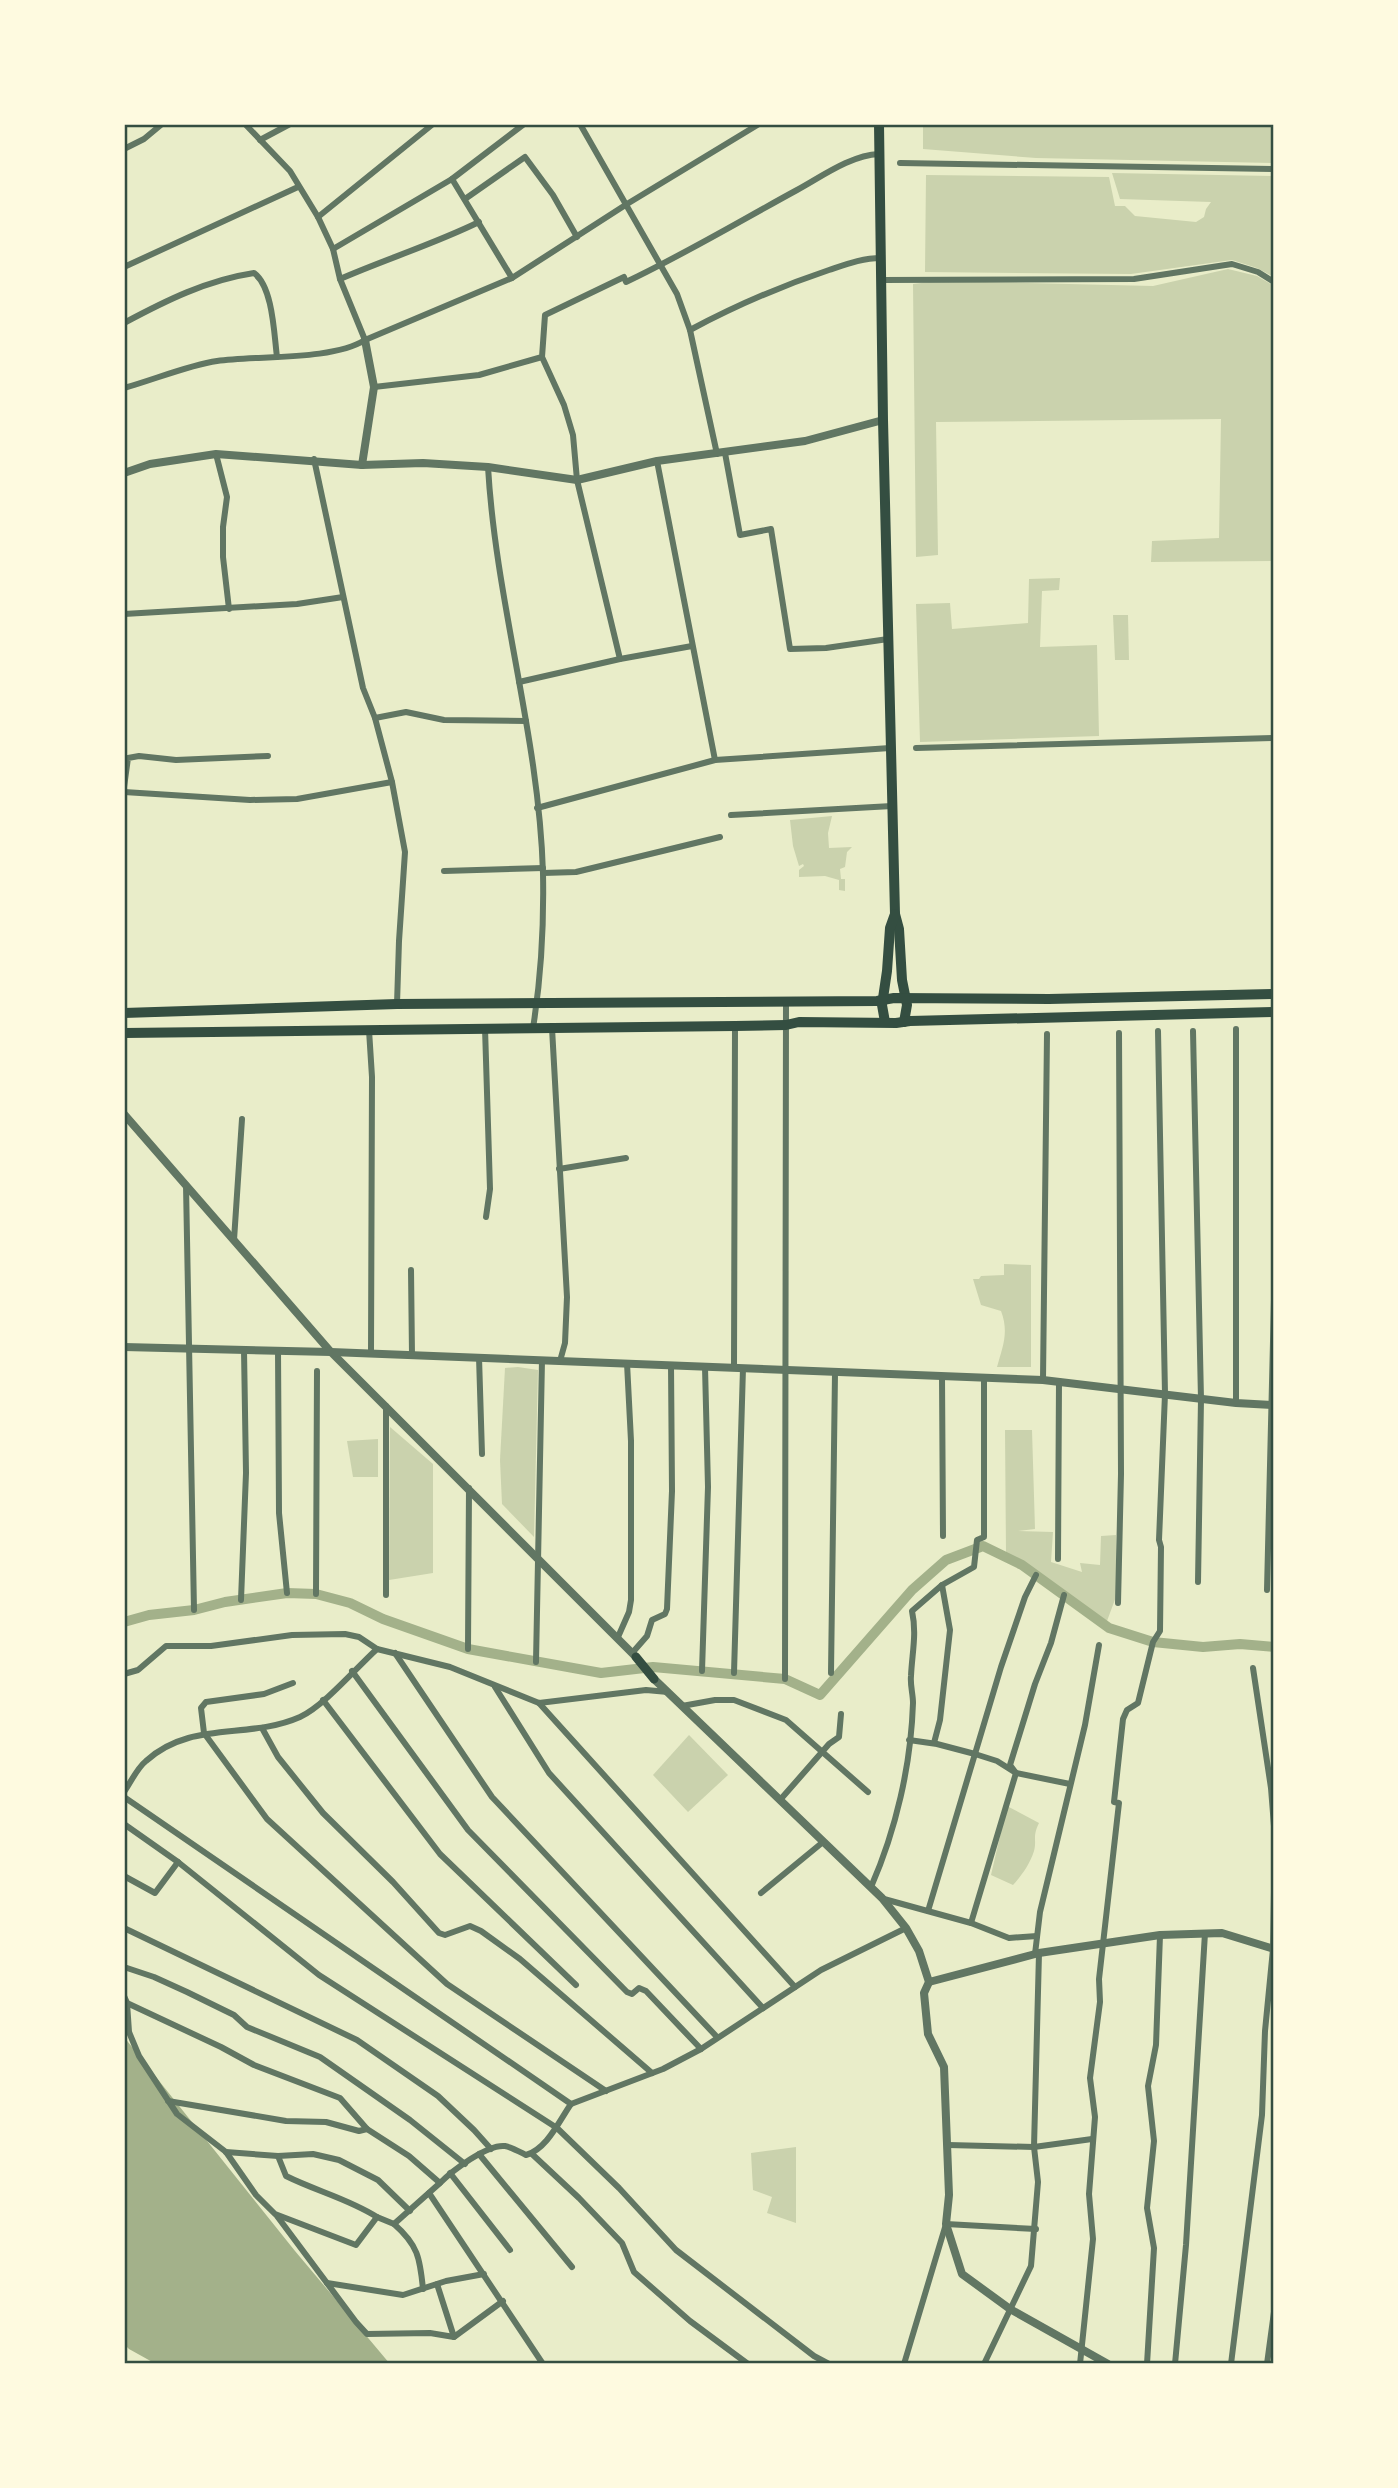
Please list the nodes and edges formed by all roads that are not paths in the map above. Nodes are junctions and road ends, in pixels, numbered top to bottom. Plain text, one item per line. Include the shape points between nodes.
1 (162, 124) edge
2 (245, 124) edge
3 (290, 124) edge
4 (433, 124) edge
5 (524, 124) edge
6 (580, 124) edge
7 (759, 124) edge
8 (879, 124) edge
9 (260, 140) junction
10 (124, 149) edge
11 (879, 154) junction
12 (900, 163) dead end
13 (1274, 169) edge
14 (452, 179) junction
15 (298, 187) junction
16 (465, 199) junction
17 (627, 204) junction
18 (318, 216) junction
19 (479, 222) junction
20 (576, 237) junction
21 (333, 249) junction
22 (881, 258) junction
23 (661, 265) junction
24 (124, 267) edge
25 (512, 278) junction
26 (340, 279) junction
27 (882, 280) junction
28 (1274, 282) edge
29 (124, 323) edge
30 (690, 330) junction
31 (365, 340) junction
32 (277, 357) junction
33 (542, 357) junction
34 (374, 387) junction
35 (124, 388) edge
36 (883, 420) junction
37 (216, 454) junction
38 (721, 454) junction
39 (314, 459) junction
40 (657, 461) junction
41 (362, 465) junction
42 (488, 467) junction
43 (124, 473) edge
44 (577, 480) junction
45 (343, 597) junction
46 (229, 609) junction
47 (124, 614) edge
48 (888, 639) junction
49 (692, 646) junction
50 (620, 659) junction
51 (519, 682) junction
52 (375, 718) junction
53 (526, 722) junction
54 (1274, 738) edge
55 (890, 748) junction
56 (916, 748) dead end
57 (268, 756) dead end
58 (715, 760) junction
59 (392, 782) junction
60 (124, 786) edge
61 (124, 792) edge
62 (892, 806) junction
63 (537, 808) junction
64 (731, 815) dead end
65 (720, 837) dead end
66 (444, 871) dead end
67 (543, 871) junction
68 (895, 914) junction
69 (1274, 994) edge
70 (883, 1000) junction
71 (905, 1000) junction
72 (786, 1002) junction
73 (397, 1004) junction
74 (537, 1005) junction
75 (1274, 1012) edge
76 (124, 1013) edge
77 (885, 1022) junction
78 (904, 1022) junction
79 (786, 1025) junction
80 (735, 1026) junction
81 (533, 1027) junction
82 (552, 1027) junction
83 (485, 1028) junction
84 (1236, 1029) dead end
85 (369, 1030) junction
86 (1158, 1031) dead end
87 (1194, 1031) dead end
88 (124, 1033) edge
89 (1119, 1033) dead end
90 (1047, 1034) dead end
91 (124, 1114) edge
92 (242, 1119) dead end
93 (626, 1158) dead end
94 (559, 1169) junction
95 (186, 1185) junction
96 (486, 1217) dead end
97 (234, 1240) junction
98 (411, 1270) dead end
99 (1274, 1300) edge
100 (124, 1347) edge
101 (189, 1348) junction
102 (244, 1350) junction
103 (278, 1350) junction
104 (331, 1352) junction
105 (371, 1353) junction
106 (412, 1355) junction
107 (479, 1357) junction
108 (542, 1360) junction
109 (560, 1361) junction
110 (627, 1363) junction
111 (671, 1365) junction
112 (705, 1367) junction
113 (739, 1368) junction
114 (787, 1370) junction
115 (317, 1371) dead end
116 (835, 1373) junction
117 (942, 1376) junction
118 (984, 1378) junction
119 (1043, 1380) junction
120 (1059, 1381) junction
121 (1121, 1389) junction
122 (1165, 1394) junction
123 (1201, 1399) junction
124 (1236, 1403) junction
125 (1272, 1405) edge
126 (386, 1406) junction
127 (482, 1454) dead end
128 (469, 1488) junction
129 (943, 1536) dead end
130 (537, 1557) junction
131 (1058, 1559) dead end
132 (1036, 1575) dead end
133 (1198, 1582) dead end
134 (942, 1585) junction
135 (1267, 1590) dead end
136 (287, 1593) dead end
137 (317, 1594) dead end
138 (386, 1595) dead end
139 (1064, 1595) dead end
140 (241, 1600) dead end
141 (1118, 1603) dead end
142 (194, 1610) dead end
143 (618, 1637) junction
144 (1098, 1645) dead end
145 (377, 1649) junction
146 (468, 1649) dead end
147 (395, 1653) junction
148 (634, 1654) junction
149 (537, 1662) dead end
150 (1253, 1668) dead end
151 (352, 1671) junction
152 (702, 1671) dead end
153 (734, 1673) dead end
154 (831, 1673) dead end
155 (124, 1674) edge
156 (654, 1679) joint
157 (785, 1679) dead end
158 (293, 1683) dead end
159 (494, 1686) junction
160 (668, 1692) junction
161 (323, 1700) junction
162 (539, 1703) junction
163 (682, 1706) junction
164 (841, 1714) dead end
165 (262, 1728) junction
166 (204, 1733) junction
167 (909, 1740) junction
168 (934, 1743) junction
169 (823, 1751) junction
170 (975, 1754) junction
171 (1016, 1773) junction
172 (1070, 1784) junction
173 (124, 1792) edge
174 (868, 1792) dead end
175 (124, 1797) edge
176 (780, 1800) junction
177 (124, 1824) edge
178 (1274, 1826) edge
179 (823, 1842) junction
180 (178, 1862) junction
181 (124, 1877) edge
182 (871, 1887) junction
183 (1274, 1892) edge
184 (761, 1893) dead end
185 (882, 1898) junction
186 (928, 1911) junction
187 (971, 1923) junction
188 (124, 1928) edge
189 (906, 1928) junction
190 (1205, 1933) junction
191 (1037, 1936) junction
192 (1160, 1936) junction
193 (1102, 1943) junction
194 (1273, 1949) edge
195 (1037, 1954) junction
196 (124, 1967) edge
197 (929, 1983) junction
198 (576, 1985) dead end
199 (795, 1987) junction
200 (126, 2000) edge
201 (763, 2008) junction
202 (717, 2037) junction
203 (701, 2049) junction
204 (652, 2073) junction
205 (606, 2091) junction
206 (168, 2101) junction
207 (571, 2104) junction
208 (367, 2129) junction
209 (557, 2129) junction
210 (1092, 2140) junction
211 (948, 2145) junction
212 (1034, 2147) junction
213 (491, 2149) junction
214 (226, 2152) junction
215 (479, 2154) junction
216 (532, 2154) junction
217 (278, 2156) junction
218 (465, 2164) junction
219 (450, 2173) junction
220 (440, 2183) junction
221 (429, 2193) junction
222 (410, 2211) junction
223 (275, 2214) junction
224 (377, 2217) junction
225 (394, 2224) junction
226 (946, 2224) junction
227 (1035, 2229) junction
228 (510, 2250) dead end
229 (572, 2267) dead end
230 (484, 2274) junction
231 (327, 2283) junction
232 (436, 2284) junction
233 (423, 2289) junction
234 (503, 2301) junction
235 (1010, 2309) junction
236 (1274, 2312) edge
237 (454, 2337) junction
238 (1080, 2347) junction
239 (744, 2363) edge
240 (543, 2364) edge
241 (829, 2364) edge
242 (904, 2364) edge
243 (984, 2364) edge
244 (1080, 2364) edge
245 (1108, 2364) edge
246 (1147, 2364) edge
247 (1174, 2364) edge
248 (1231, 2364) edge
249 (1267, 2364) edge

1 - 10 street
2 - 9 street
3 - 9 street
4 - 18 street
5 - 14 street
6 - 17 street
7 - 17 street
8 - 11 highway
9 - 15 street via 290,171
11 - 22 highway
11 - 23 street via 840,167
12 - 13 street
14 - 16 street
14 - 21 street
15 - 18 street
15 - 24 street
16 - 19 street
16 - 20 street via 525,157
17 - 20 street
17 - 23 street
18 - 21 street
19 - 25 street
19 - 26 street
20 - 25 street
21 - 26 street
22 - 27 highway
22 - 30 street via 867,258 799,280
23 - 30 street
23 - 33 street via 626,282 624,277 545,315
25 - 31 street
26 - 31 street
27 - 28 street via 1134,279 1232,264
27 - 36 highway
29 - 32 street via 214,281 254,273 266,290
30 - 38 street
31 - 32 street via 354,347
31 - 34 street
32 - 35 street via 215,361
33 - 34 street via 480,375
33 - 44 street via 573,435
34 - 41 street
36 - 38 street via 804,441
36 - 48 highway
37 - 39 street
37 - 43 street via 150,464
37 - 46 street via 227,497 223,557
38 - 40 street
38 - 48 street via 740,535 771,529 790,649
39 - 41 street
39 - 45 street
40 - 44 street
40 - 49 street
41 - 42 street
42 - 44 street
42 - 51 street via 499,572
44 - 50 street
45 - 46 street
45 - 52 street via 363,688
46 - 47 street
48 - 55 highway
49 - 50 street
49 - 58 street
50 - 51 street
51 - 53 street
52 - 53 street via 406,712 444,720
52 - 59 street
53 - 63 street
54 - 56 street
55 - 58 street
55 - 62 highway
57 - 60 street via 128,758
58 - 63 street
59 - 61 street via 297,799
59 - 73 street via 405,852
62 - 64 street
62 - 68 highway
63 - 67 street
65 - 67 street via 576,872
66 - 67 street
67 - 74 street
68 - 70 highway
68 - 71 highway
69 - 71 highway
70 - 71 highway
70 - 72 highway
70 - 77 highway
71 - 78 highway
72 - 74 highway
72 - 79 street
73 - 74 highway
73 - 76 highway
74 - 81 street
75 - 78 highway
77 - 78 highway
77 - 79 highway
79 - 80 highway
79 - 114 street
80 - 82 highway
80 - 113 street
81 - 82 highway
81 - 83 highway
82 - 94 street
83 - 85 highway
83 - 96 street via 490,1189
84 - 124 street
85 - 88 highway
85 - 105 street
86 - 122 street
87 - 123 street
89 - 121 street
90 - 119 street
91 - 95 street
92 - 97 street
93 - 94 street
94 - 109 street via 567,1297
95 - 97 street
95 - 101 street
97 - 104 street
98 - 106 street
99 - 125 street
100 - 101 street
101 - 102 street
101 - 142 street
102 - 103 street
102 - 140 street
103 - 104 street
103 - 136 street via 279,1513
104 - 105 street
104 - 126 street
105 - 106 street
106 - 107 street
107 - 108 street
107 - 127 street
108 - 109 street
108 - 130 street
109 - 110 street
110 - 111 street
110 - 143 street via 631,1600
111 - 112 street
111 - 148 street via 667,1609 652,1620
112 - 113 street
112 - 152 street via 708,1487
113 - 114 street
113 - 153 street
114 - 116 street
114 - 157 street
115 - 137 street
116 - 117 street
116 - 154 street
117 - 118 street
117 - 129 street
118 - 119 street
118 - 134 street via 984,1537 977,1540 974,1567
119 - 120 street
120 - 121 street
120 - 131 street
121 - 122 street
121 - 141 street
122 - 123 street
122 - 193 street via 1160,1631 1138,1703 1127,1710 1124,1719
123 - 124 street
123 - 133 street
124 - 125 street
125 - 135 street
126 - 128 street
126 - 138 street
128 - 130 street
128 - 146 street
130 - 143 street
130 - 149 street
132 - 170 street
134 - 167 street via 912,1611 916,1629
134 - 168 street via 950,1630
139 - 171 street via 1010,1765
143 - 148 street
144 - 172 street
145 - 147 street
145 - 151 street
145 - 155 street via 345,1634 166,1646 138,1670
147 - 159 street via 450,1667
147 - 202 street via 492,1797
148 - 156 main road
150 - 178 street
151 - 161 street
151 - 203 street via 468,1830 627,1992 646,1991
156 - 160 street
158 - 166 street via 264,1694 206,1702 201,1713
159 - 162 street
159 - 201 street via 549,1773
160 - 162 street via 646,1690
160 - 163 street
161 - 165 street via 301,1716
161 - 198 street via 439,1854
162 - 199 street
163 - 169 street via 734,1700 786,1720
163 - 176 street
164 - 169 street via 839,1737
165 - 166 street
165 - 204 street via 278,1757 323,1813 439,1933 470,1926 481,1931
166 - 173 street via 181,1738 145,1761
166 - 205 street via 267,1819 447,1984
167 - 168 street
167 - 182 street via 887,1851
168 - 170 street
169 - 174 street
169 - 176 street
170 - 171 street
170 - 186 street
171 - 172 street
171 - 187 street
172 - 191 street
175 - 207 street
176 - 179 street
177 - 180 street
179 - 182 street
179 - 184 street
180 - 181 street via 155,1893
180 - 209 street via 319,1975
182 - 185 street
183 - 194 street
185 - 186 street
185 - 189 street
186 - 187 street
187 - 191 street via 1009,1938
188 - 213 street via 357,2040 438,2096
189 - 197 street
189 - 199 street
190 - 192 street
190 - 194 street via 1222,1933
190 - 247 street
191 - 195 street
192 - 193 street
192 - 246 street via 1156,2045 1148,2086 1154,2141 1147,2208 1154,2248
193 - 195 street
193 - 210 street via 1090,2078 1095,2117
194 - 248 street via 1262,2115
195 - 197 street
195 - 212 street
196 - 218 street via 187,1992 234,2015 247,2027 320,2057
197 - 211 street via 925,1993 928,2034 944,2067
199 - 201 street
200 - 206 street via 129,2032
200 - 208 street via 254,2065 340,2098
201 - 202 street
202 - 203 street
203 - 204 street
204 - 205 street
205 - 207 street
206 - 208 street
206 - 214 street via 177,2114
207 - 209 street
208 - 220 street
209 - 216 street
209 - 241 street via 676,2250
210 - 212 street
210 - 238 street via 1089,2194 1093,2239
211 - 212 street
211 - 226 street
212 - 227 street via 1038,2182
213 - 215 street
213 - 216 street via 504,2146
214 - 217 street
214 - 223 street
215 - 218 street
215 - 229 street
216 - 239 street via 622,2243 634,2272
217 - 222 street via 313,2154 339,2160 378,2180
217 - 224 street via 286,2176
218 - 219 street
219 - 220 street
219 - 228 street
220 - 221 street
221 - 222 street
221 - 230 street
222 - 225 street
223 - 224 street via 356,2245
223 - 231 street
224 - 225 street
225 - 233 street via 408,2236 420,2258
226 - 227 street
226 - 235 street via 961,2274
226 - 242 street
227 - 235 street via 1031,2266
230 - 232 street
230 - 234 street
231 - 233 street via 403,2295
231 - 237 street via 367,2334
232 - 233 street
232 - 237 street
234 - 237 street
234 - 240 street
235 - 238 street
235 - 243 street
236 - 249 street
238 - 244 street
238 - 245 street

